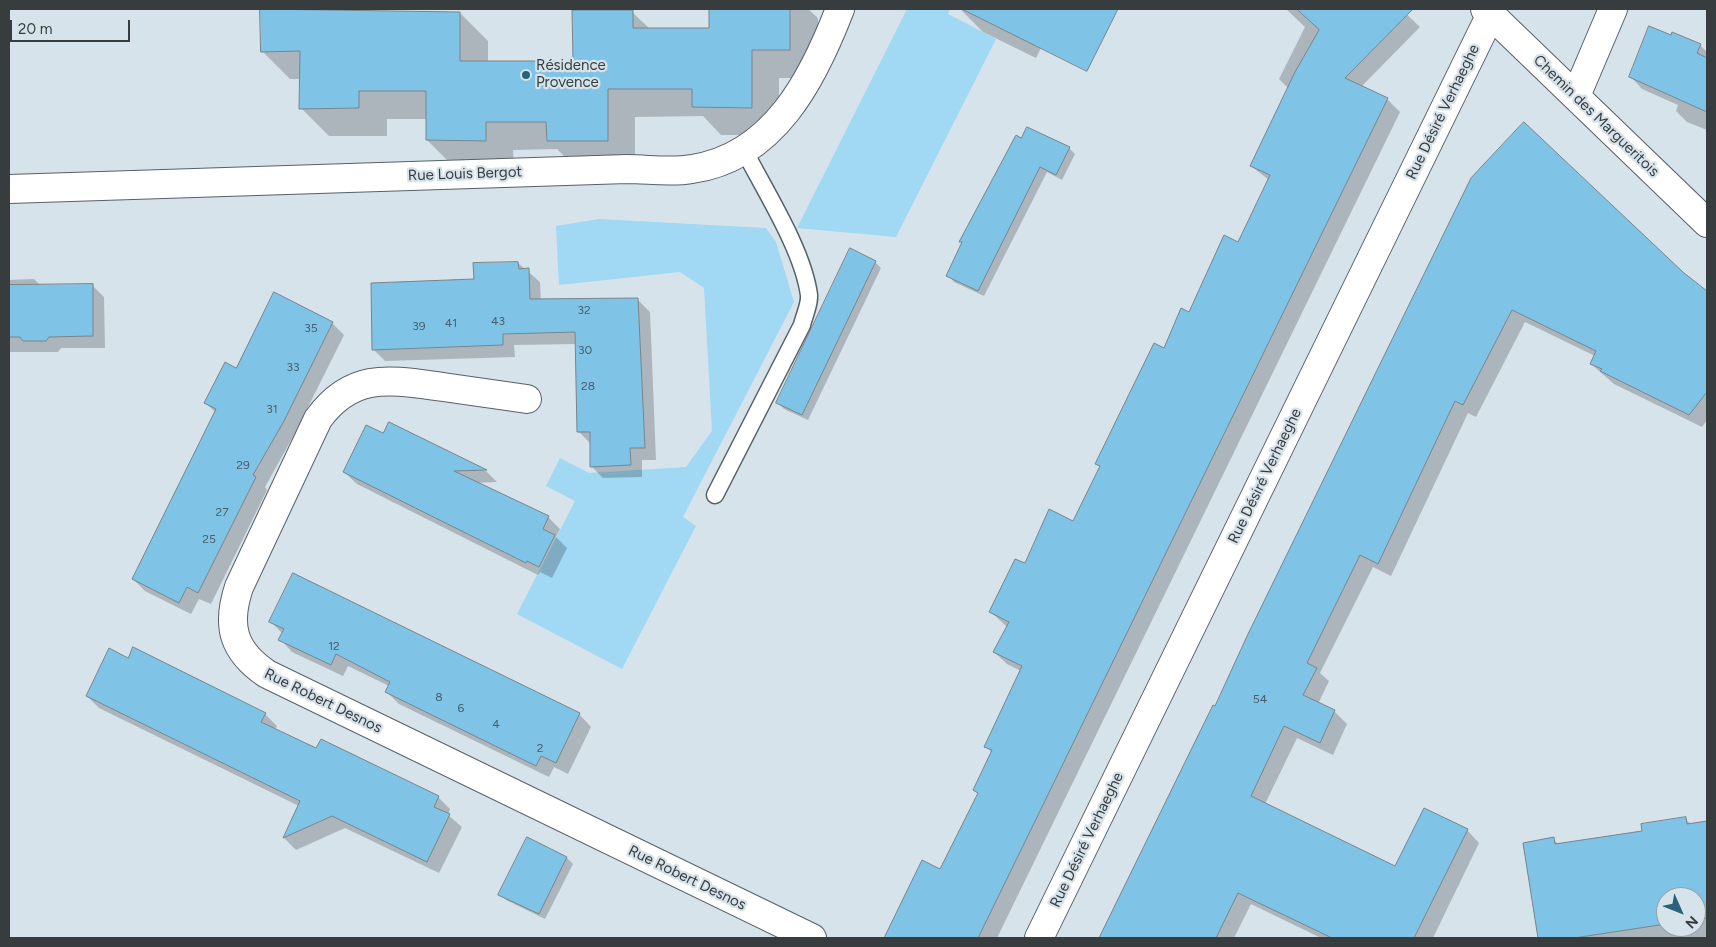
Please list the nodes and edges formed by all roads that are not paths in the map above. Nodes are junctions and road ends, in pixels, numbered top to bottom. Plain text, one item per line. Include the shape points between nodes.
1 (840, 9) edge
2 (1613, 9) edge
3 (1488, 11) edge
4 (1576, 96) junction
5 (744, 150) junction
6 (9, 190) edge
7 (1707, 222) edge
8 (527, 400) dead end
9 (715, 495) dead end
10 (812, 938) edge
11 (1040, 938) edge

1 - 5 street, Rue Louis Bergot via 824,50 805,84 780,120 754,145
2 - 4 street
3 - 4 street, Chemin des Margueritois
3 - 11 street, Rue Désiré Verhaeghe
4 - 7 street, Chemin des Margueritois
5 - 6 street, Rue Louis Bergot via 724,161 691,170 627,169
5 - 9 lane via 787,234 809,297 802,325
8 - 10 street, Rue Robert Desnos via 397,380 364,384 338,396 318,419 239,587 232,618 238,645 245,656 267,674

